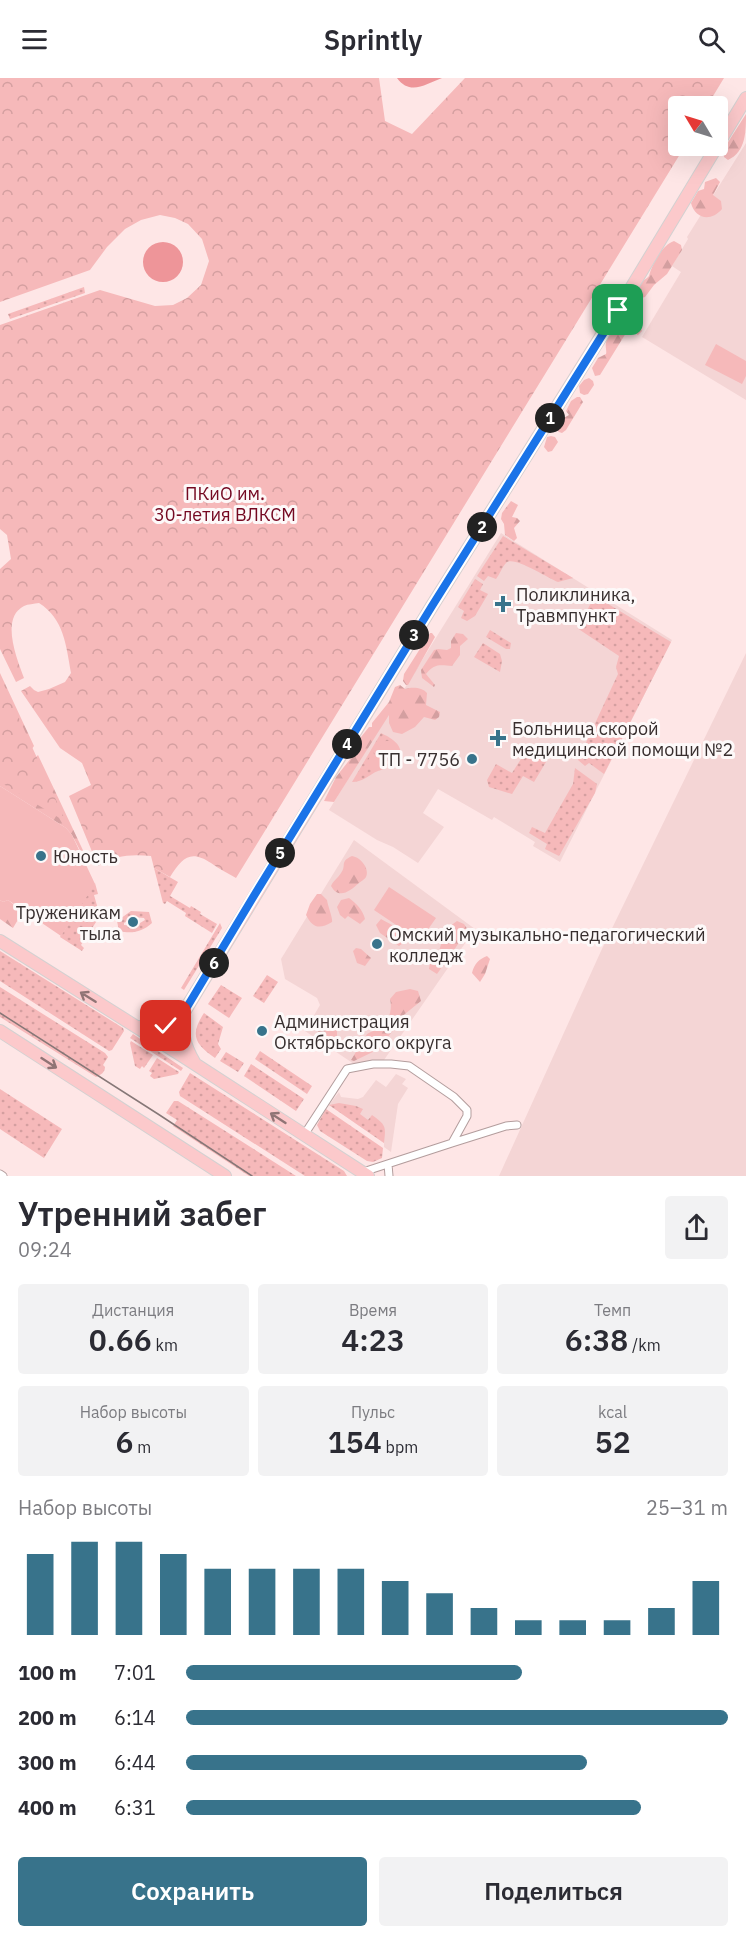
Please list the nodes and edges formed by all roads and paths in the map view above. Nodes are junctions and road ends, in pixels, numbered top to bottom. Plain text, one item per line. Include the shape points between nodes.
1 (746, 98) edge
2 (0, 941) edge
3 (184, 1012) junction
4 (138, 1028) junction
5 (0, 1031) edge
6 (194, 1064) junction
7 (517, 1125) dead end
8 (304, 1135) junction
9 (452, 1143) junction
10 (388, 1164) junction
11 (366, 1174) edge
12 (225, 1176) edge
13 (389, 1176) edge

1 - 3 main road
4 -> 2 main road
3 - 4 main road via 161,1028
3 - 6 main road via 183,1040
4 - 6 main road
5 -> 12 main road
8 -> 6 main road
7 - 9 street
8 - 9 street via 347,1069 391,1064 409,1066 462,1103 467,1116
8 - 11 main road
9 - 10 street
10 - 11 street
10 - 13 street

